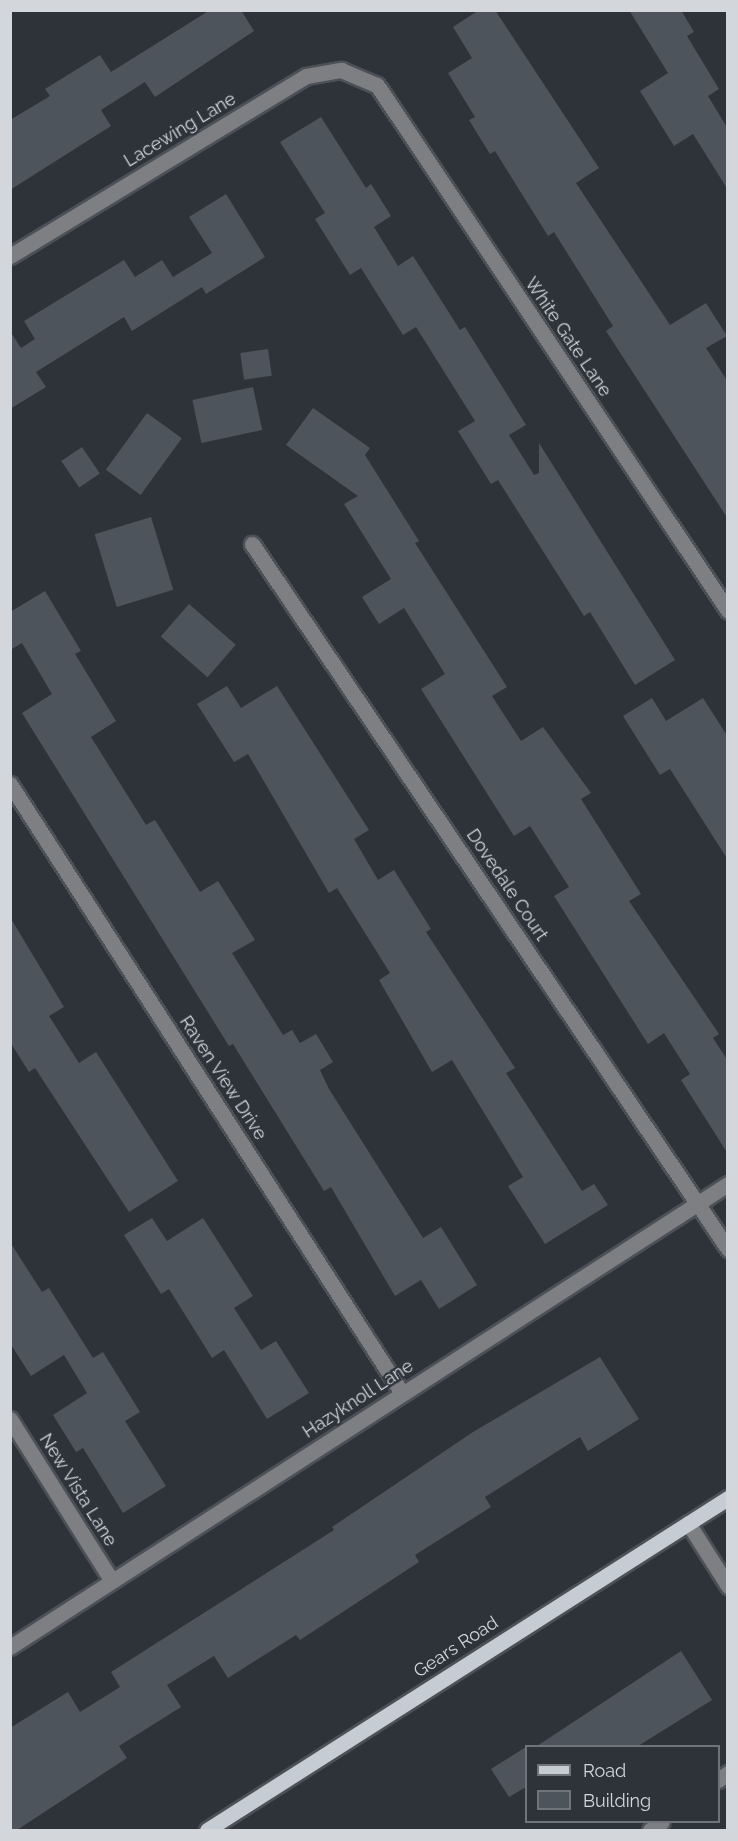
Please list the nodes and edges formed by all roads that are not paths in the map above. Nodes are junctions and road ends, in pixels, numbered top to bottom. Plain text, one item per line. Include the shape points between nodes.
1 (377, 85) joint
2 (10, 256) edge
3 (252, 544) dead end
4 (728, 610) edge
5 (10, 784) edge
6 (728, 1184) edge
7 (698, 1203) junction
8 (728, 1249) edge
9 (402, 1393) junction
10 (10, 1419) edge
11 (728, 1498) edge
12 (688, 1523) junction
13 (112, 1581) junction
14 (728, 1586) edge
15 (10, 1647) edge
16 (207, 1830) edge

1 - 2 street, Lacewing Lane via 340,70 306,76
1 - 4 street, White Gate Lane
3 - 7 street, Dovedale Court
5 - 9 street, Raven View Drive
6 - 7 street, Hazyknoll Lane
7 - 8 street, Dovedale Court
7 - 9 street, Hazyknoll Lane
9 - 13 street, Hazyknoll Lane
10 - 13 street, New Vista Lane
11 - 12 main road, Gears Road
12 - 14 street
12 - 16 main road, Gears Road
13 - 15 street, Hazyknoll Lane

